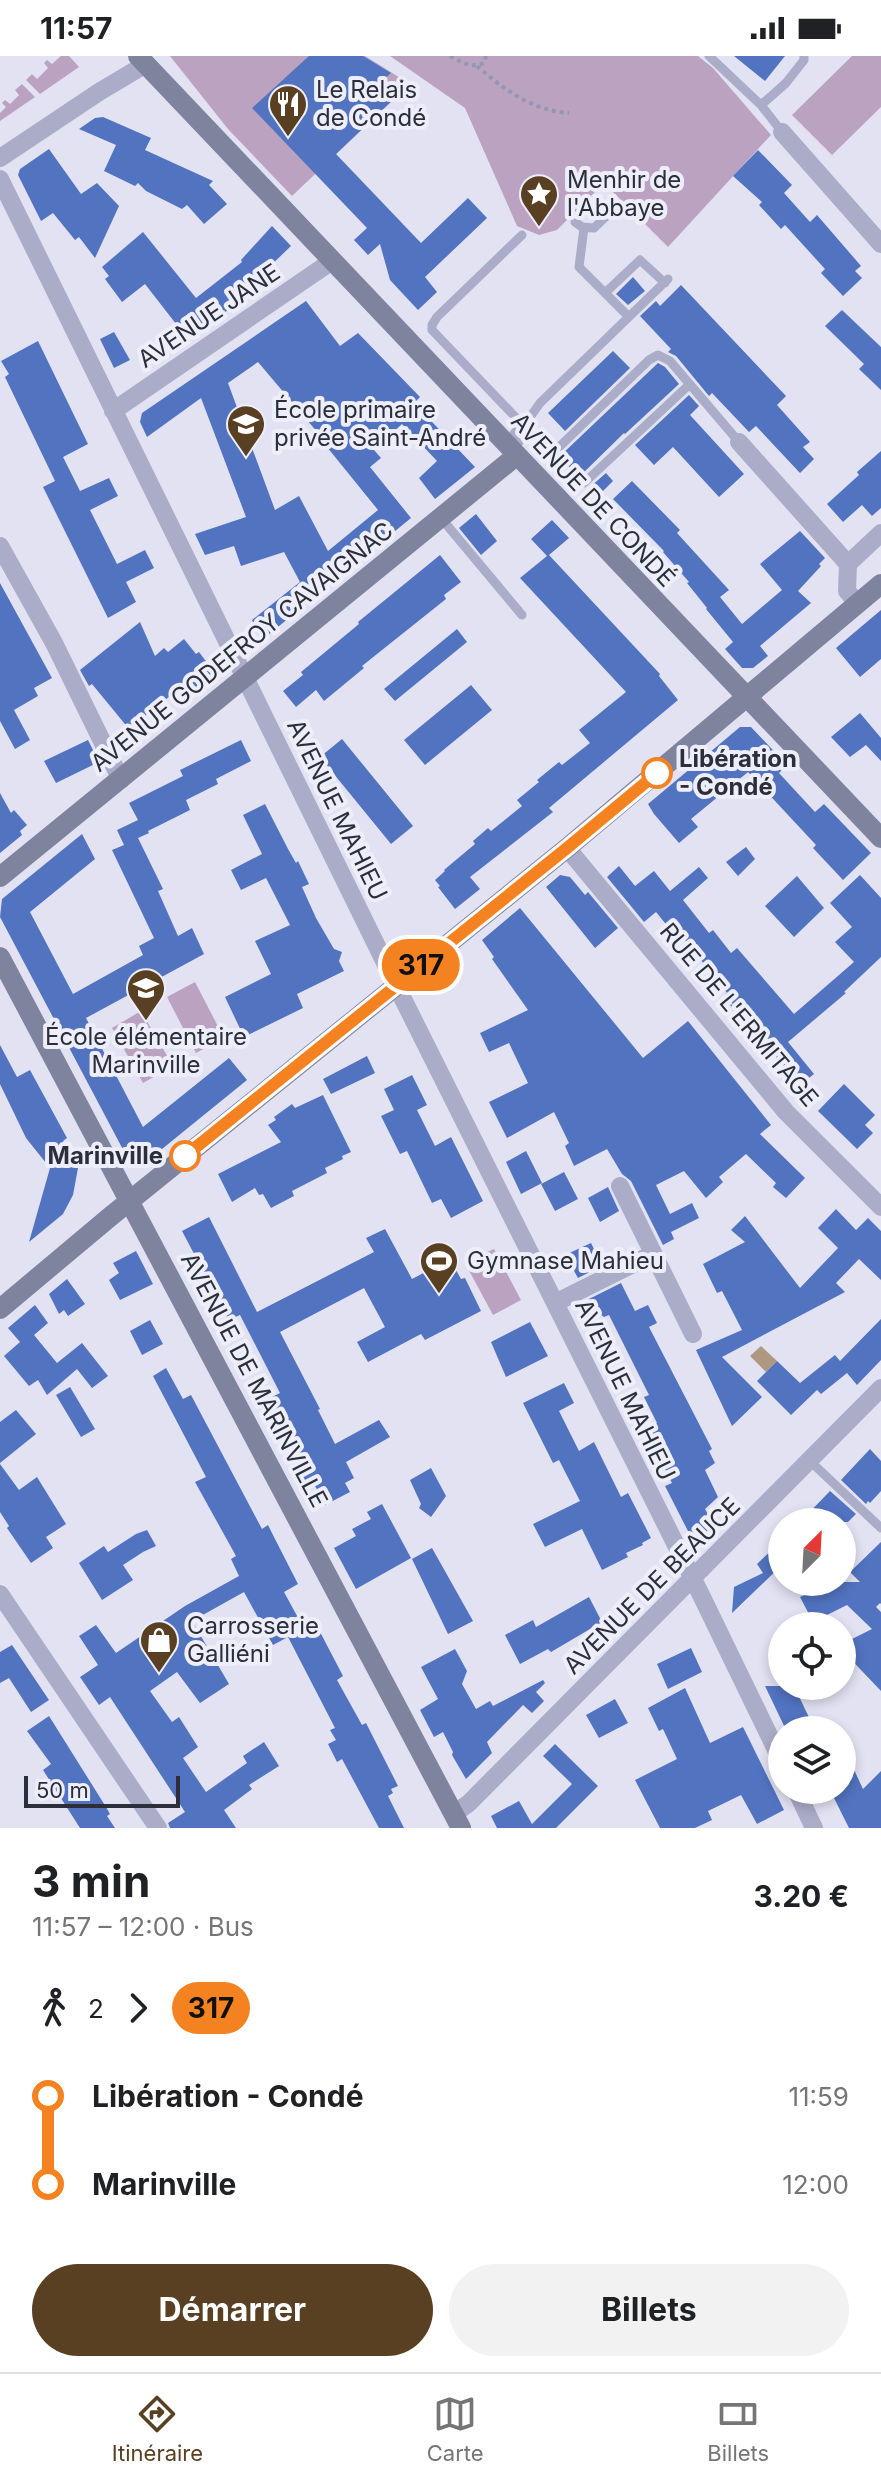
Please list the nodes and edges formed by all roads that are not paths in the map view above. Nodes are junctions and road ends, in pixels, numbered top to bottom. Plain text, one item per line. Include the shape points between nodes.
1 (709, 56) edge
2 (804, 56) edge
3 (142, 60) edge
4 (761, 105) junction
5 (782, 132) joint
6 (0, 158) edge
7 (0, 179) edge
8 (619, 204) dead end
9 (522, 235) dead end
10 (881, 244) edge
11 (332, 261) junction
12 (605, 293) junction
13 (629, 317) junction
14 (690, 384) junction
15 (113, 411) junction
16 (517, 441) junction
17 (739, 442) joint
18 (555, 451) dead end
19 (584, 483) dead end
20 (441, 518) junction
21 (881, 533) edge
22 (0, 546) edge
23 (848, 564) junction
24 (881, 584) edge
25 (857, 603) junction
26 (522, 615) dead end
27 (246, 678) junction
28 (746, 697) junction
29 (121, 780) junction
30 (881, 838) edge
31 (567, 848) junction
32 (0, 877) edge
33 (0, 957) edge
34 (396, 985) junction
35 (620, 1186) dead end
36 (128, 1202) junction
37 (881, 1207) edge
38 (653, 1254) junction
39 (555, 1303) junction
40 (0, 1309) edge
41 (693, 1334) dead end
42 (881, 1388) edge
43 (810, 1461) junction
44 (881, 1528) edge
45 (693, 1579) junction
46 (0, 1594) edge
47 (768, 1733) edge
48 (803, 1804) edge
49 (457, 1821) edge
50 (158, 1828) edge
51 (814, 1828) edge

1 - 4 lane
2 - 4 lane via 786,83
3 - 6 street
3 - 11 main road, AVENUE DE CONDÉ
4 - 5 lane
5 - 10 street
7 - 15 street, AVENUE MAHIEU
8 - 12 lane via 594,228 580,225 579,267
9 - 16 lane via 432,325
11 - 15 street, AVENUE JANE
11 - 16 main road, AVENUE DE CONDÉ
12 - 13 lane
12 - 13 lane via 640,260 667,281
13 - 16 lane via 540,403
14 - 17 lane
14 - 18 lane via 658,355
14 - 19 lane
15 - 27 street, AVENUE MAHIEU
16 - 20 main road, AVENUE GODEFROY CAVAIGNAC
16 - 28 main road, AVENUE DE CONDÉ
17 - 23 street
20 - 26 lane
20 - 27 main road, AVENUE GODEFROY CAVAIGNAC
21 - 23 street
22 - 29 street
23 - 25 street via 847,591
24 - 25 main road
25 - 28 main road
27 - 29 main road, AVENUE GODEFROY CAVAIGNAC
27 - 34 street, AVENUE MAHIEU
28 - 30 main road, AVENUE DE CONDÉ
28 - 31 main road
29 - 32 main road, AVENUE GODEFROY CAVAIGNAC
31 - 34 main road
31 - 37 street, RUE DE L'ERMITAGE via 786,1112
33 - 36 main road, AVENUE DE MARINVILLE
34 - 36 main road
34 - 39 street, AVENUE MAHIEU
35 - 38 street
36 - 40 main road
36 - 49 main road, AVENUE DE MARINVILLE
38 - 39 street
38 - 41 street
39 - 45 street, AVENUE MAHIEU
42 - 43 street, AVENUE DE BEAUCE
43 - 44 lane
43 - 45 street, AVENUE DE BEAUCE
45 - 47 street, AVENUE MAHIEU
45 - 49 street, AVENUE DE BEAUCE
46 - 50 street
48 - 51 street

